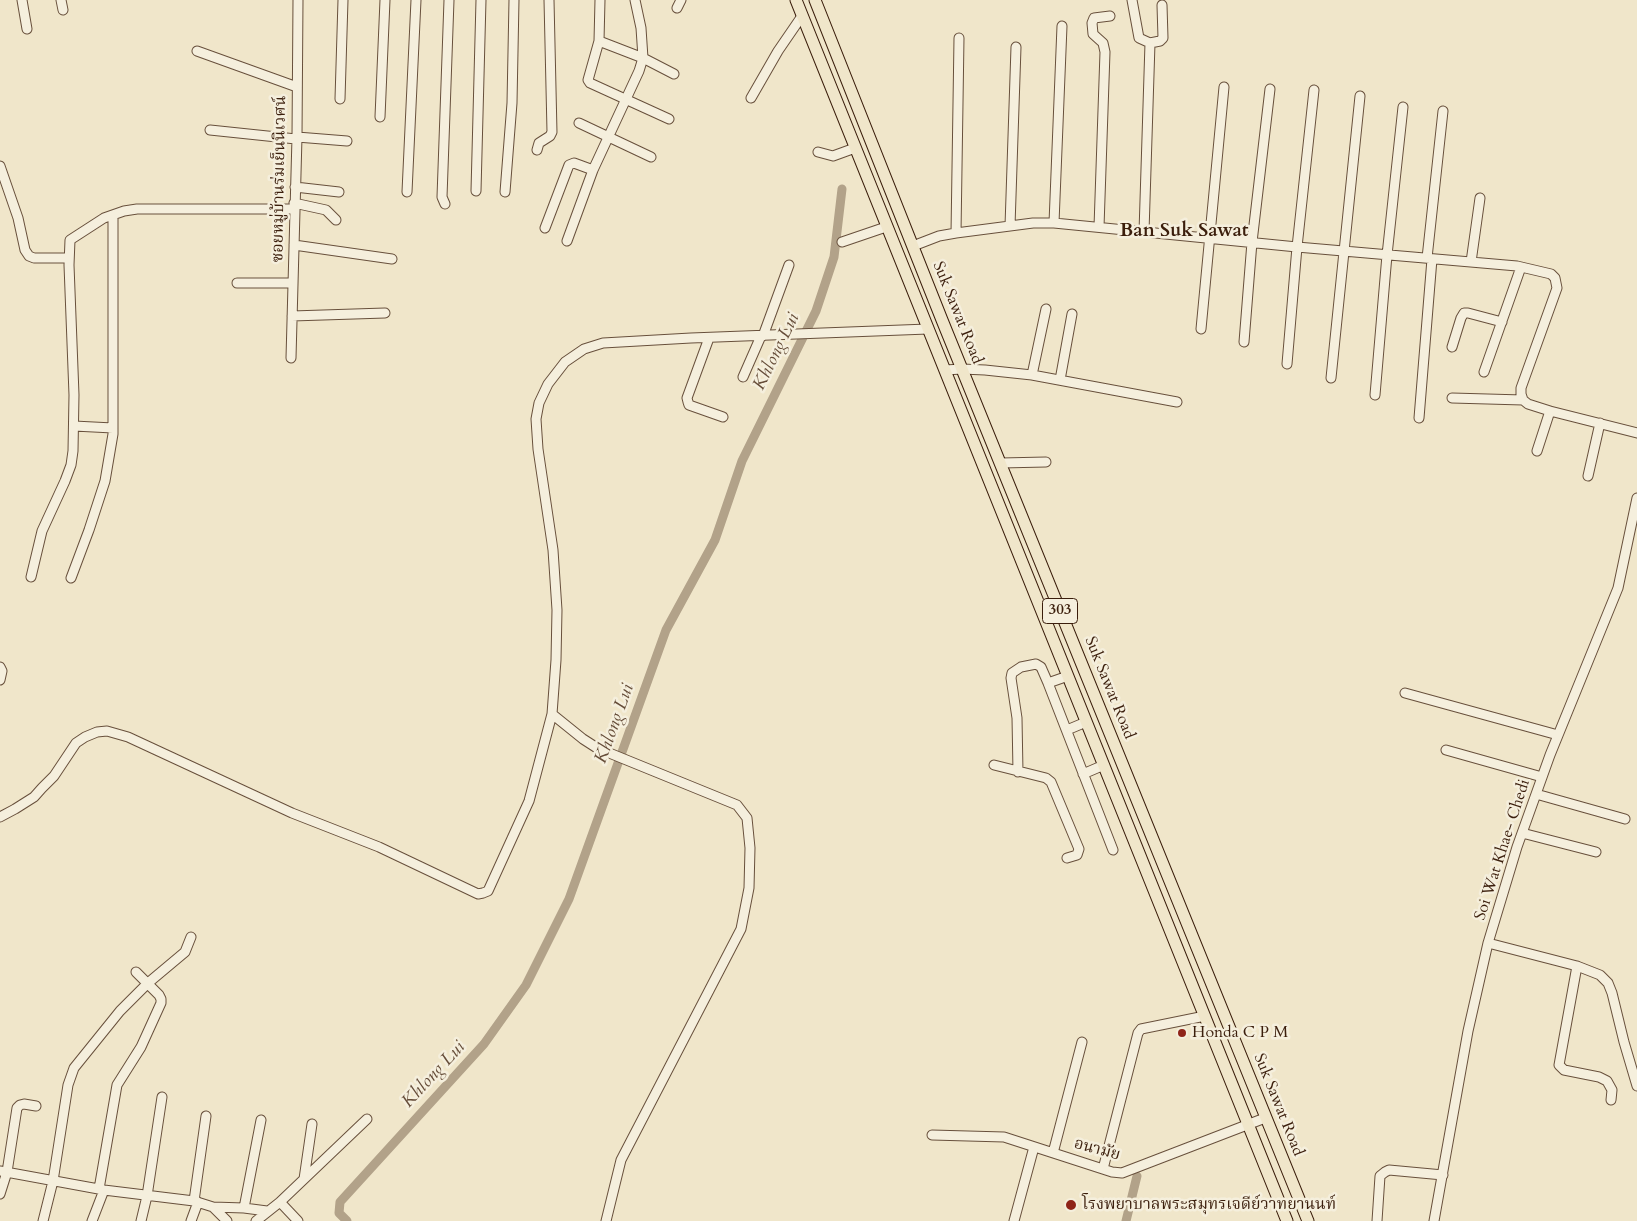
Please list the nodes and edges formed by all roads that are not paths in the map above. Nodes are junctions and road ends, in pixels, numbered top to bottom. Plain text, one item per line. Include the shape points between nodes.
1 (22, 0) edge
2 (61, 0) edge
3 (298, 0) edge
4 (343, 0) edge
5 (385, 0) edge
6 (416, 0) edge
7 (449, 0) edge
8 (481, 0) edge
9 (514, 0) edge
10 (549, 0) edge
11 (600, 0) edge
12 (634, 0) edge
13 (796, 0) edge
14 (815, 0) edge
15 (1132, 0) edge
16 (1162, 5) dead end
17 (63, 10) dead end
18 (802, 16) junction
19 (1110, 16) dead end
20 (1062, 26) dead end
21 (27, 29) dead end
22 (959, 38) dead end
23 (599, 41) junction
24 (1150, 42) junction
25 (1016, 47) dead end
26 (197, 51) dead end
27 (643, 58) junction
28 (674, 74) dead end
29 (297, 86) junction
30 (1224, 87) dead end
31 (1270, 89) dead end
32 (1314, 90) dead end
33 (1360, 96) dead end
34 (751, 98) dead end
35 (340, 99) dead end
36 (625, 99) junction
37 (1403, 107) dead end
38 (1443, 111) dead end
39 (380, 117) dead end
40 (669, 119) dead end
41 (579, 124) dead end
42 (210, 130) dead end
43 (296, 138) junction
44 (608, 138) junction
45 (347, 141) dead end
46 (855, 148) junction
47 (537, 150) dead end
48 (818, 152) dead end
49 (650, 157) dead end
50 (0, 166) edge
51 (592, 170) junction
52 (295, 187) junction
53 (476, 191) dead end
54 (338, 192) dead end
55 (407, 192) dead end
56 (505, 192) dead end
57 (0, 197) edge
58 (10, 197) junction
59 (1480, 198) dead end
60 (445, 204) dead end
61 (294, 206) junction
62 (113, 215) junction
63 (336, 220) dead end
64 (1054, 223) junction
65 (1010, 226) junction
66 (886, 227) junction
67 (1100, 227) junction
68 (545, 228) dead end
69 (1144, 232) junction
70 (956, 233) junction
71 (1208, 238) junction
72 (567, 241) dead end
73 (842, 242) dead end
74 (1252, 242) junction
75 (294, 245) junction
76 (913, 246) junction
77 (1297, 247) junction
78 (1343, 251) junction
79 (1387, 255) junction
80 (69, 258) junction
81 (1430, 258) junction
82 (392, 259) dead end
83 (1471, 262) junction
84 (789, 264) dead end
85 (1521, 267) junction
86 (236, 283) dead end
87 (292, 283) junction
88 (1046, 309) dead end
89 (385, 313) dead end
90 (1072, 314) dead end
91 (292, 316) junction
92 (1502, 322) junction
93 (1201, 328) dead end
94 (928, 329) junction
95 (762, 336) junction
96 (709, 338) junction
97 (1244, 342) dead end
98 (1452, 347) dead end
99 (291, 358) dead end
100 (1287, 364) dead end
101 (962, 369) junction
102 (945, 370) junction
103 (1484, 372) dead end
104 (1032, 375) junction
105 (743, 377) dead end
106 (1331, 378) dead end
107 (1060, 380) junction
108 (1375, 395) dead end
109 (1452, 398) dead end
110 (1523, 400) junction
111 (1177, 402) dead end
112 (1550, 410) junction
113 (723, 417) dead end
114 (1419, 418) dead end
115 (1600, 423) junction
116 (74, 426) junction
117 (113, 428) junction
118 (1637, 432) edge
119 (1537, 451) dead end
120 (1046, 462) dead end
121 (1001, 463) junction
122 (1588, 476) dead end
123 (1637, 498) edge
124 (31, 578) dead end
125 (71, 578) dead end
126 (0, 667) edge
127 (1068, 676) junction
128 (0, 680) edge
129 (1048, 683) junction
130 (1404, 693) dead end
131 (552, 714) junction
132 (1086, 722) junction
133 (1067, 730) junction
134 (1558, 735) junction
135 (1446, 750) dead end
136 (994, 765) dead end
137 (1104, 765) junction
138 (1018, 772) junction
139 (1083, 774) junction
140 (1542, 777) junction
141 (1536, 794) junction
142 (0, 817) edge
143 (1625, 819) dead end
144 (1522, 833) junction
145 (1113, 850) dead end
146 (1596, 852) dead end
147 (1067, 858) dead end
148 (191, 937) dead end
149 (1488, 943) junction
150 (1576, 966) junction
151 (136, 972) dead end
152 (148, 983) junction
153 (1205, 1016) junction
154 (1082, 1042) dead end
155 (1637, 1086) edge
156 (162, 1098) dead end
157 (1611, 1100) dead end
158 (36, 1106) dead end
159 (206, 1116) dead end
160 (1265, 1118) junction
161 (367, 1119) dead end
162 (262, 1120) dead end
163 (312, 1124) dead end
164 (1249, 1124) junction
165 (932, 1135) dead end
166 (1034, 1147) junction
167 (1053, 1153) junction
168 (1103, 1169) junction
169 (4, 1172) edge
170 (1443, 1175) junction
171 (304, 1179) junction
172 (53, 1181) junction
173 (101, 1190) junction
174 (0, 1194) edge
175 (147, 1196) junction
176 (196, 1202) junction
177 (280, 1202) junction
178 (213, 1207) junction
179 (244, 1208) junction
180 (267, 1211) junction
181 (43, 1221) edge
182 (92, 1221) edge
183 (141, 1221) edge
184 (191, 1221) edge
185 (227, 1221) edge
186 (256, 1221) edge
187 (298, 1221) edge
188 (606, 1221) edge
189 (1014, 1221) edge
190 (1287, 1221) edge
191 (1308, 1221) edge
192 (1377, 1221) edge
193 (1434, 1221) edge

1 - 21 street
2 - 17 street
3 - 29 street, ซอยหมู่บ้านร่มเย็นนิเวศน์
4 - 35 street
5 - 39 street
6 - 55 street
7 - 60 street via 442,197
8 - 53 street
9 - 56 street via 512,103
10 - 47 street via 552,132 539,143
11 - 23 street
12 - 27 street via 641,28
13 - 18 main road, Suk Sawat Road / 303
14 - 76 main road, Suk Sawat Road / 303
15 - 24 street via 1139,38
16 - 24 street via 1163,38
18 - 34 street
18 - 46 main road, Suk Sawat Road / 303
19 - 67 street via 1094,18 1092,23 1094,34 1103,43 1105,52
20 - 64 street
22 - 70 street
23 - 27 street
23 - 36 street via 588,80
24 - 69 street
25 - 65 street
26 - 29 street
27 - 28 street
27 - 36 street
29 - 43 street, ซอยหมู่บ้านร่มเย็นนิเวศน์
30 - 71 street
31 - 74 street
32 - 77 street
33 - 78 street
36 - 40 street
36 - 44 street
37 - 79 street
38 - 81 street
41 - 44 street
42 - 43 street
43 - 45 street
43 - 52 street, ซอยหมู่บ้านร่มเย็นนิเวศน์
44 - 49 street
44 - 51 street
46 - 48 street via 834,156
46 - 66 main road, Suk Sawat Road / 303
50 - 58 street
51 - 68 street via 574,163 569,165
51 - 72 street
52 - 54 street
52 - 61 street, ซอยหมู่บ้านร่มเย็นนิเวศน์
57 - 58 street
58 - 80 street via 29,256
59 - 83 street
61 - 62 street via 149,208
61 - 63 street via 326,210
61 - 75 street, ซอยหมู่บ้านร่มเย็นนิเวศน์
62 - 80 street via 72,238
62 - 117 street
64 - 65 street
64 - 67 street
65 - 70 street
66 - 73 street
66 - 94 main road, Suk Sawat Road / 303
67 - 69 street
69 - 71 street
70 - 76 street
71 - 74 street
71 - 93 street
74 - 77 street
74 - 97 street
75 - 82 street
75 - 87 street, ซอยหมู่บ้านร่มเย็นนิเวศน์
76 - 101 main road, Suk Sawat Road / 303
77 - 78 street
77 - 100 street
78 - 79 street
78 - 106 street
79 - 81 street
79 - 108 street
80 - 116 street
81 - 83 street
81 - 114 street
83 - 85 street
84 - 95 street
85 - 92 street
85 - 110 street via 1551,274 1557,282 1521,388
86 - 87 street
87 - 91 street, ซอยหมู่บ้านร่มเย็นนิเวศน์
88 - 104 street
89 - 91 street
90 - 107 street
91 - 99 street, ซอยหมู่บ้านร่มเย็นนิเวศน์
92 - 98 street via 1464,313
92 - 103 street
94 - 95 street
94 - 102 main road, Suk Sawat Road / 303
95 - 96 street
95 - 105 street
96 - 113 street via 687,398 689,405
96 - 131 street via 611,342 584,349 565,362 539,402 536,419 538,449 553,550 557,610
101 - 102 street
101 - 104 street
101 - 121 main road, Suk Sawat Road / 303
102 - 127 main road, Suk Sawat Road / 303
104 - 107 street
107 - 111 street
109 - 110 street
110 - 112 street
112 - 115 street
112 - 119 street
115 - 118 street
115 - 122 street
116 - 117 street
116 - 124 street via 71,465 42,531
117 - 125 street via 105,480
120 - 121 street
121 - 160 main road, Suk Sawat Road / 303
123 - 134 street, Soi Wat Khae- Chedi via 1618,588
126 - 128 street
127 - 129 street
127 - 132 main road, Suk Sawat Road / 303
129 - 133 street
129 - 138 street via 1041,667 1036,664 1021,667 1010,678 1018,718
130 - 134 street
131 - 142 street via 528,801 488,890 478,894 128,737 107,731 85,737 76,744 38,793
131 - 188 street via 597,748 737,806 747,818 749,888 741,929 621,1160
132 - 133 street
132 - 137 main road, Suk Sawat Road / 303
133 - 139 street
134 - 140 street, Soi Wat Khae- Chedi
135 - 140 street
136 - 138 street
137 - 139 street
137 - 153 main road, Suk Sawat Road / 303
138 - 147 street via 1051,782 1079,849 1077,855
139 - 145 street
140 - 141 street, Soi Wat Khae- Chedi
141 - 143 street
141 - 144 street, Soi Wat Khae- Chedi
144 - 146 street
144 - 149 street, Soi Wat Khae- Chedi
148 - 152 street via 185,952
149 - 150 street
149 - 170 street, Soi Wat Khae- Chedi via 1469,1023
150 - 155 street via 1600,974 1608,984
150 - 157 street via 1559,1064 1564,1070 1606,1081 1612,1090
151 - 152 street
152 - 172 street via 120,1011 74,1068
152 - 173 street via 159,995 161,1003 141,1048 117,1085
153 - 164 main road, Suk Sawat Road / 303
153 - 168 street via 1140,1030
154 - 167 street
156 - 175 street
158 - 169 street via 24,1104 17,1108
159 - 176 street
160 - 164 street, อนามัย
160 - 191 main road, Suk Sawat Road / 303
161 - 171 street
162 - 179 street
163 - 171 street
164 - 168 street, อนามัย via 1129,1172
164 - 190 main road, Suk Sawat Road / 303
165 - 166 street, อนามัย via 1004,1137
166 - 167 street, อนามัย
166 - 189 street
167 - 168 street, อนามัย
169 - 172 street
169 - 174 street
170 - 192 street via 1385,1172 1380,1176
170 - 193 street, Soi Wat Khae- Chedi
171 - 177 street
172 - 173 street
172 - 181 street
173 - 175 street
173 - 182 street
175 - 176 street
175 - 183 street
176 - 178 street
176 - 184 street
177 - 180 street
177 - 187 street
178 - 179 street
178 - 185 street
179 - 180 street
180 - 186 street

